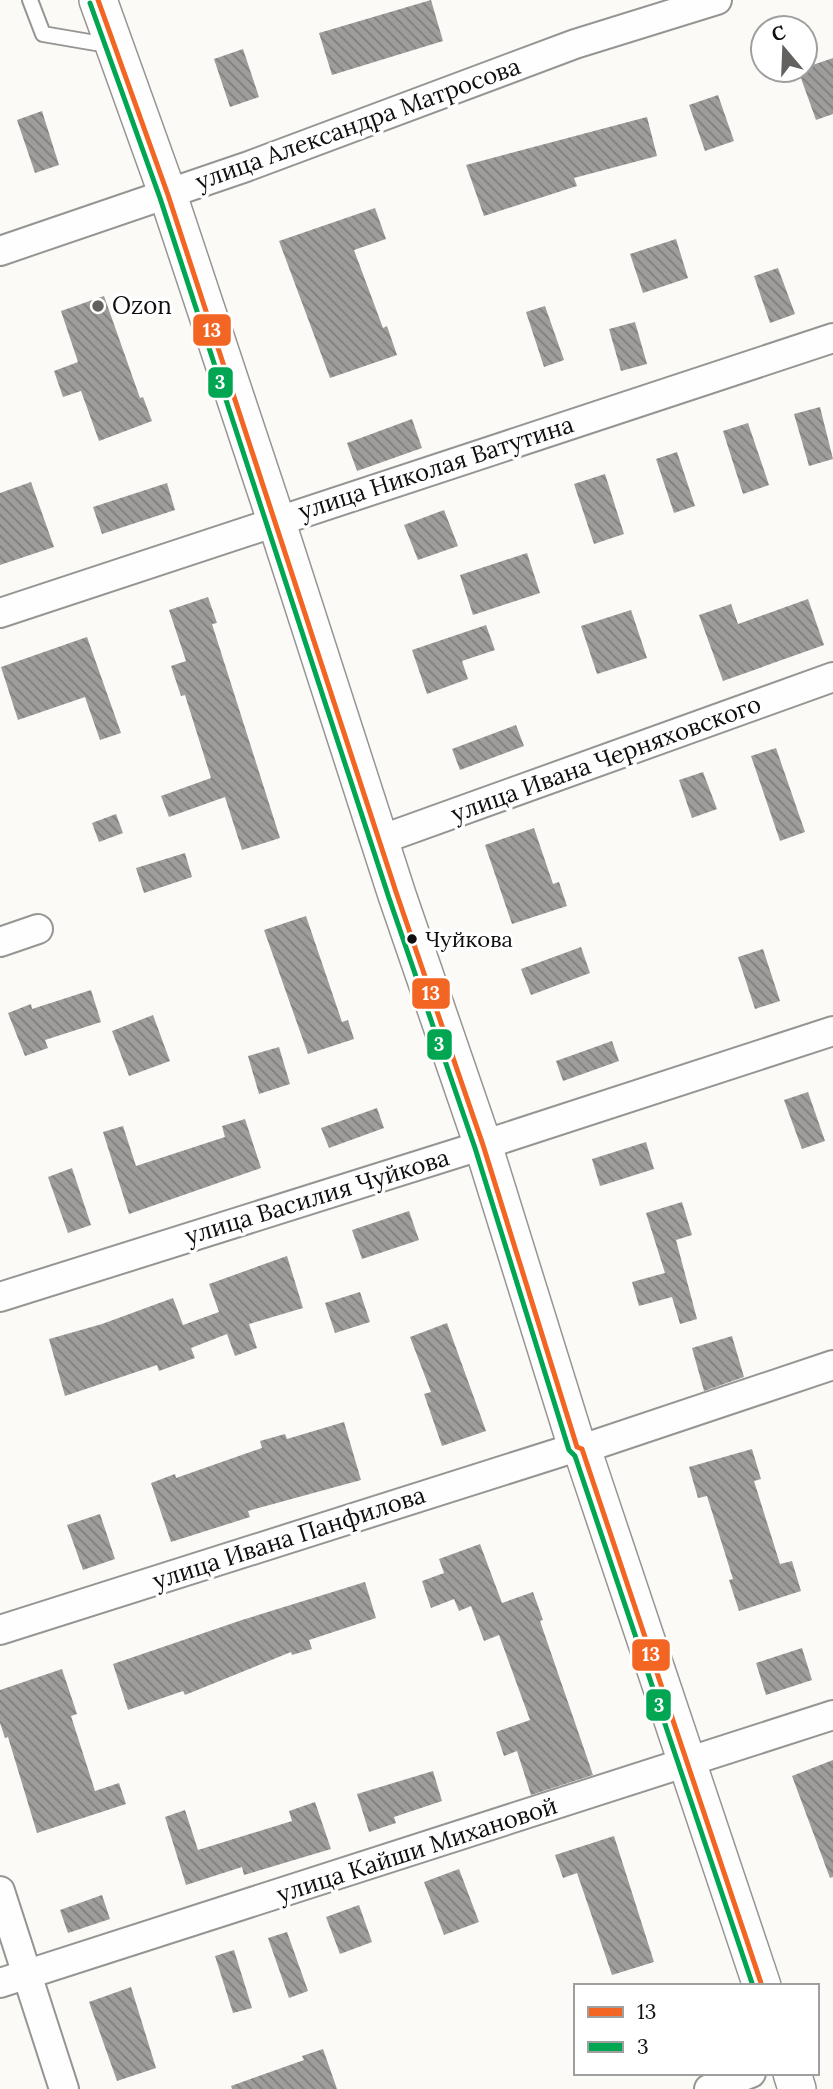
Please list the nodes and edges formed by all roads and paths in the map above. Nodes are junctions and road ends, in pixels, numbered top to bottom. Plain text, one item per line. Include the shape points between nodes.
1 (30, 0) edge
2 (98, 0) edge
3 (718, 0) edge
4 (115, 47) junction
5 (168, 195) junction
6 (0, 251) edge
7 (833, 338) edge
8 (276, 520) junction
9 (0, 613) edge
10 (833, 677) edge
11 (380, 841) junction
12 (38, 929) dead end
13 (0, 942) edge
14 (833, 1031) edge
15 (483, 1145) junction
16 (0, 1297) edge
17 (833, 1365) edge
18 (580, 1448) junction
19 (0, 1630) edge
20 (833, 1715) edge
21 (685, 1764) junction
22 (0, 1891) edge
23 (27, 1975) junction
24 (0, 1983) edge
25 (761, 1984) edge
26 (746, 2075) edge
27 (64, 2089) edge
28 (709, 2089) edge

1 - 4 lane via 43,34
2 - 4 street
3 - 5 street, улица Александра Матросова via 575,44
4 - 5 street
5 - 6 street, улица Александра Матросова
5 - 8 street
7 - 8 street, улица Николая Ватутина
8 - 9 street, улица Николая Ватутина
8 - 11 street
10 - 11 street, улица Ивана Черняховского
11 - 15 street
12 - 13 street
14 - 15 street, улица Василия Чуйкова
15 - 16 street, улица Василия Чуйкова
15 - 18 street
17 - 18 street, улица Ивана Панфилова
18 - 19 street, улица Ивана Панфилова
18 - 21 street
20 - 21 street, улица Кайши Михановой
21 - 23 street, улица Кайши Михановой
21 - 25 street
22 - 23 street
23 - 24 street, улица Кайши Михановой
23 - 27 street
26 - 28 street

